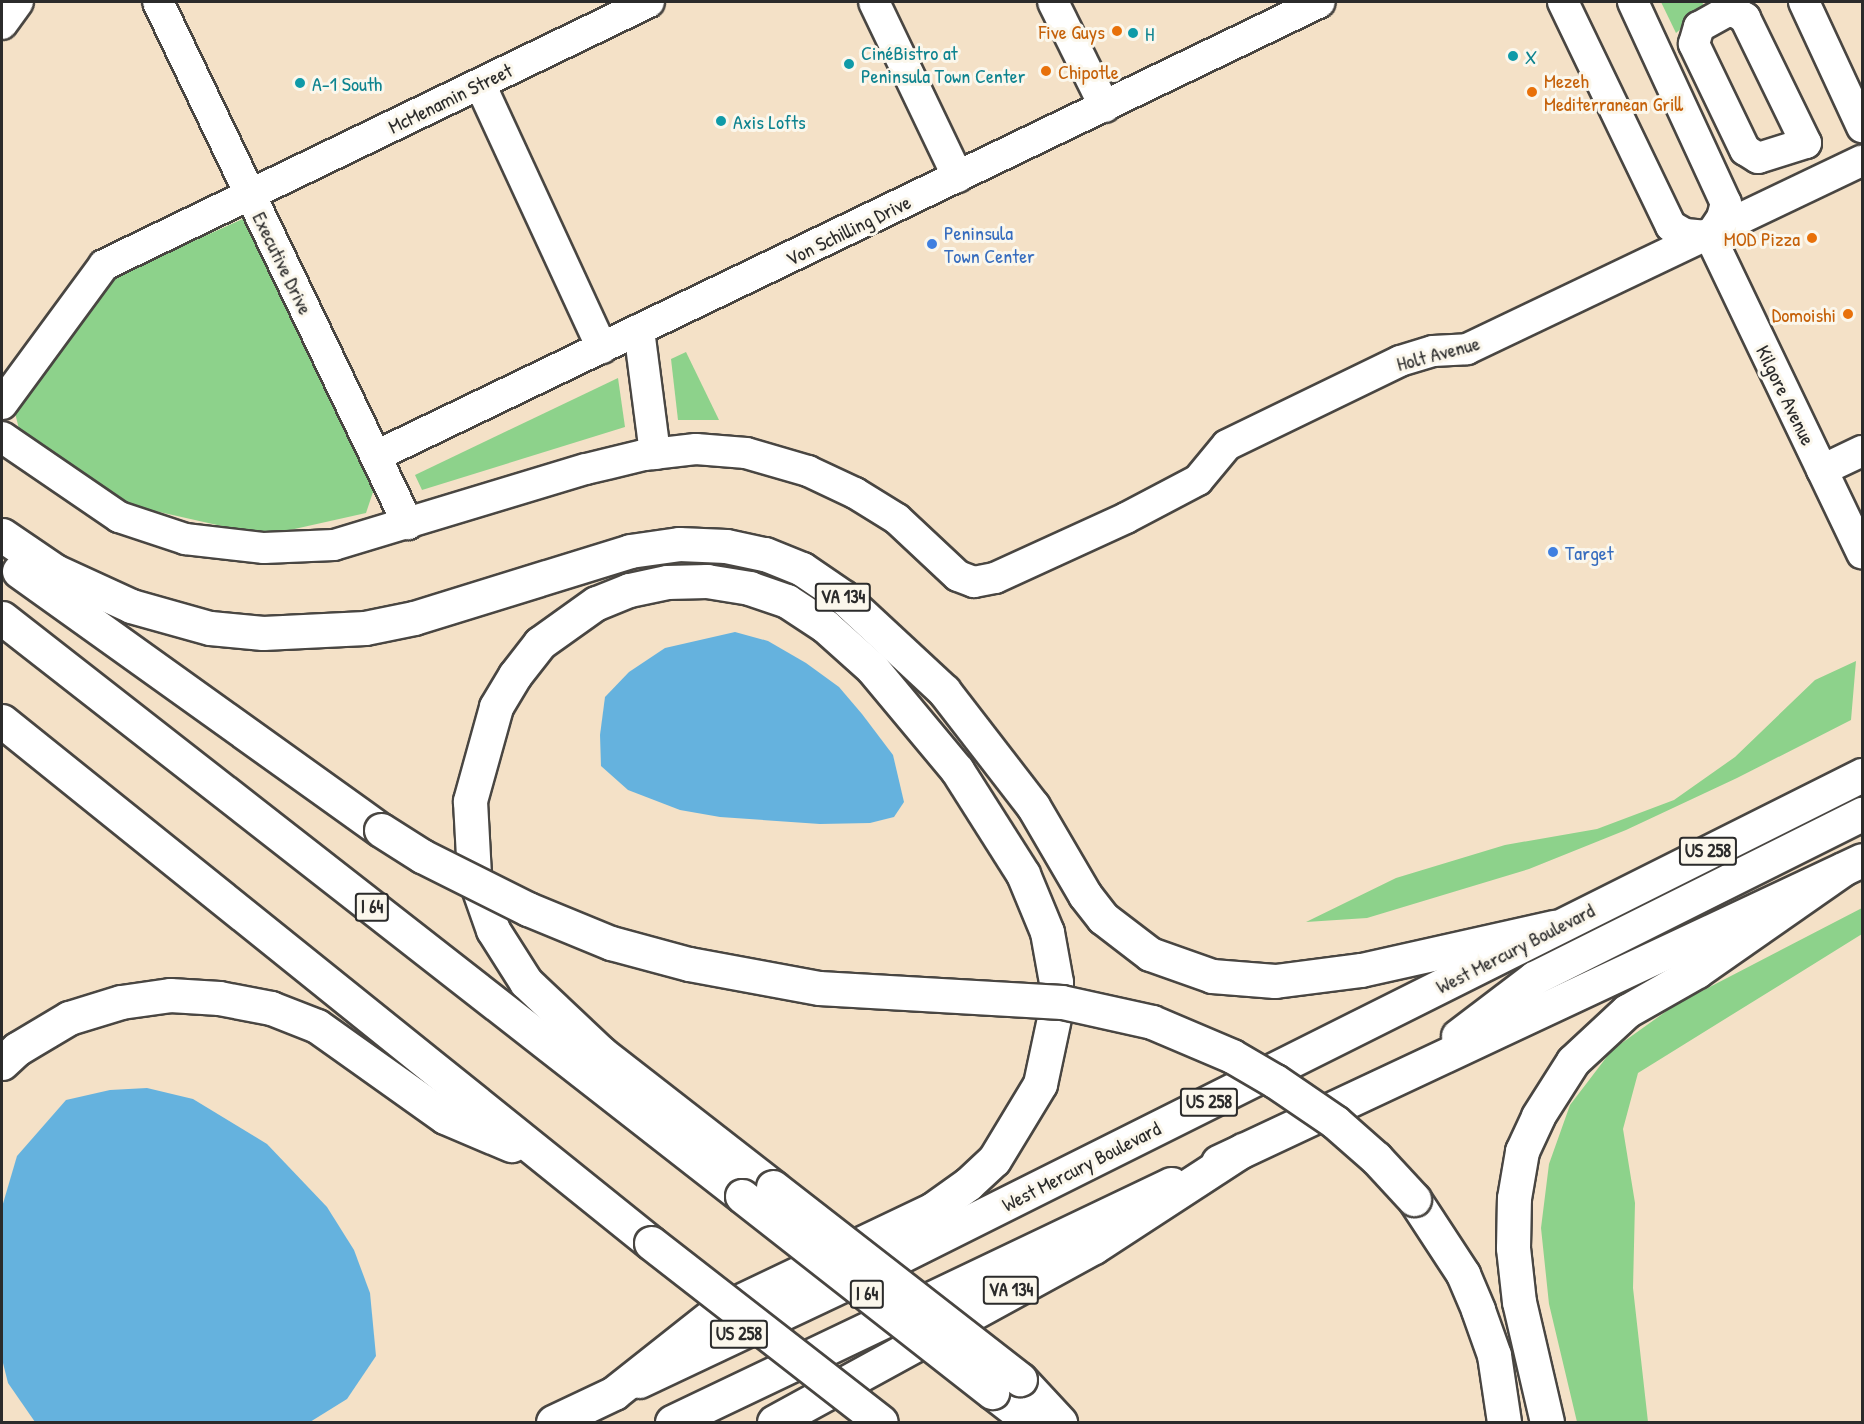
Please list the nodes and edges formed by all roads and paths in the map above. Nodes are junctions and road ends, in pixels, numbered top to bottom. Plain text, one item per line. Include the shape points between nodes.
1 (18, 2) edge
2 (158, 2) edge
3 (649, 2) edge
4 (874, 2) edge
5 (1053, 2) edge
6 (1320, 2) edge
7 (1563, 2) edge
8 (1633, 2) edge
9 (1803, 2) edge
10 (600, 12) edge
11 (2, 24) edge
12 (480, 84) junction
13 (1105, 107) junction
14 (1863, 127) edge
15 (1806, 144) joint
16 (1863, 161) edge
17 (958, 177) junction
18 (250, 194) junction
19 (1710, 236) junction
20 (639, 330) junction
21 (602, 348) junction
22 (2, 404) edge
23 (2, 437) edge
24 (1863, 451) edge
25 (655, 454) junction
26 (376, 456) junction
27 (1822, 470) junction
28 (408, 524) junction
29 (2, 535) edge
30 (1863, 553) edge
31 (2, 558) edge
32 (2, 618) edge
33 (2, 721) edge
34 (1863, 775) edge
35 (1863, 814) edge
36 (1852, 865) edge
37 (1554, 927) junction
38 (2, 1063) edge
39 (1401, 1079) junction
40 (1244, 1150) junction
41 (546, 1160) junction
42 (758, 1191) junction
43 (1006, 1386) junction
44 (614, 1393) junction
45 (553, 1422) edge
46 (672, 1422) edge
47 (774, 1422) edge
48 (881, 1422) edge
49 (1031, 1422) edge
50 (1060, 1422) edge
51 (1504, 1422) edge
52 (1547, 1422) edge

1 - 11 street
2 - 18 street, Executive Drive
3 - 10 street, McMenamin Street
4 - 17 street
5 - 13 street
6 - 13 street, Von Schilling Drive
7 - 19 street via 1671,226 1685,234
8 - 19 street via 1726,203
9 - 14 street
10 - 12 street, McMenamin Street
12 - 18 street, McMenamin Street
12 - 21 street
13 - 17 street, Von Schilling Drive
15 - 15 street via 1745,18 1726,12 1699,27 1694,44 1745,150 1758,158
16 - 19 street, Holt Avenue
17 - 20 street, Von Schilling Drive
18 - 22 street, McMenamin Street via 104,265
18 - 26 street, Executive Drive
19 - 25 street, Holt Avenue via 1467,349 1433,351 1393,364 1227,445 1198,480 995,578 974,582 958,576 897,519 808,471 746,453 696,449
19 - 27 street, Kilgore Avenue
20 - 21 street, Von Schilling Drive
20 - 25 street
21 - 26 street, Von Schilling Drive
23 - 28 street via 119,517 185,539 223,545 301,548 334,545
24 - 27 street
25 - 28 street via 586,469
26 - 28 street, Executive Drive
27 - 30 street, Kilgore Avenue
29 - 37 main road, VA 134 via 55,571 131,606 210,628 263,633 355,629 414,618 630,551 679,544 726,546 765,554 802,569 843,597 944,691 1033,806 1085,895 1103,918 1150,954 1212,976 1275,981 1362,970
31 - 51 main road, bridge via 422,856 528,909 611,943 689,964 819,988 1062,1002 1152,1022 1232,1056 1285,1087 1368,1151 1414,1199 1463,1274 1478,1310 1494,1354
32 - 42 main road, I 64
33 - 41 main road
34 - 37 main road, West Mercury Boulevard / US 258
35 - 39 main road via 1534,978
36 - 39 main road, US 258
36 - 52 main road via 1697,971 1627,1011 1573,1061 1538,1116 1522,1151 1514,1198 1513,1248 1518,1302
37 - 44 main road, West Mercury Boulevard / US 258 via 885,1264
38 - 41 main road via 17,1049 69,1018 121,1002 170,995 219,998 271,1008 317,1026 446,1117
39 - 40 main road, US 258
40 - 46 main road, US 258
40 - 47 main road, VA 134 via 1094,1247
41 - 48 main road, bridge
42 - 43 main road, I 64, bridge
42 - 44 main road via 526,982 493,930 474,876 470,801 485,738 514,675 540,644 596,603 628,590 666,582 707,580 750,588 787,602 825,626 872,668 957,770 1023,874 1047,932 1056,982 1056,1009 1040,1084 994,1160 968,1184 933,1209 715,1313
43 - 49 main road, I 64
43 - 50 main road
44 - 45 main road, West Mercury Boulevard / US 258

